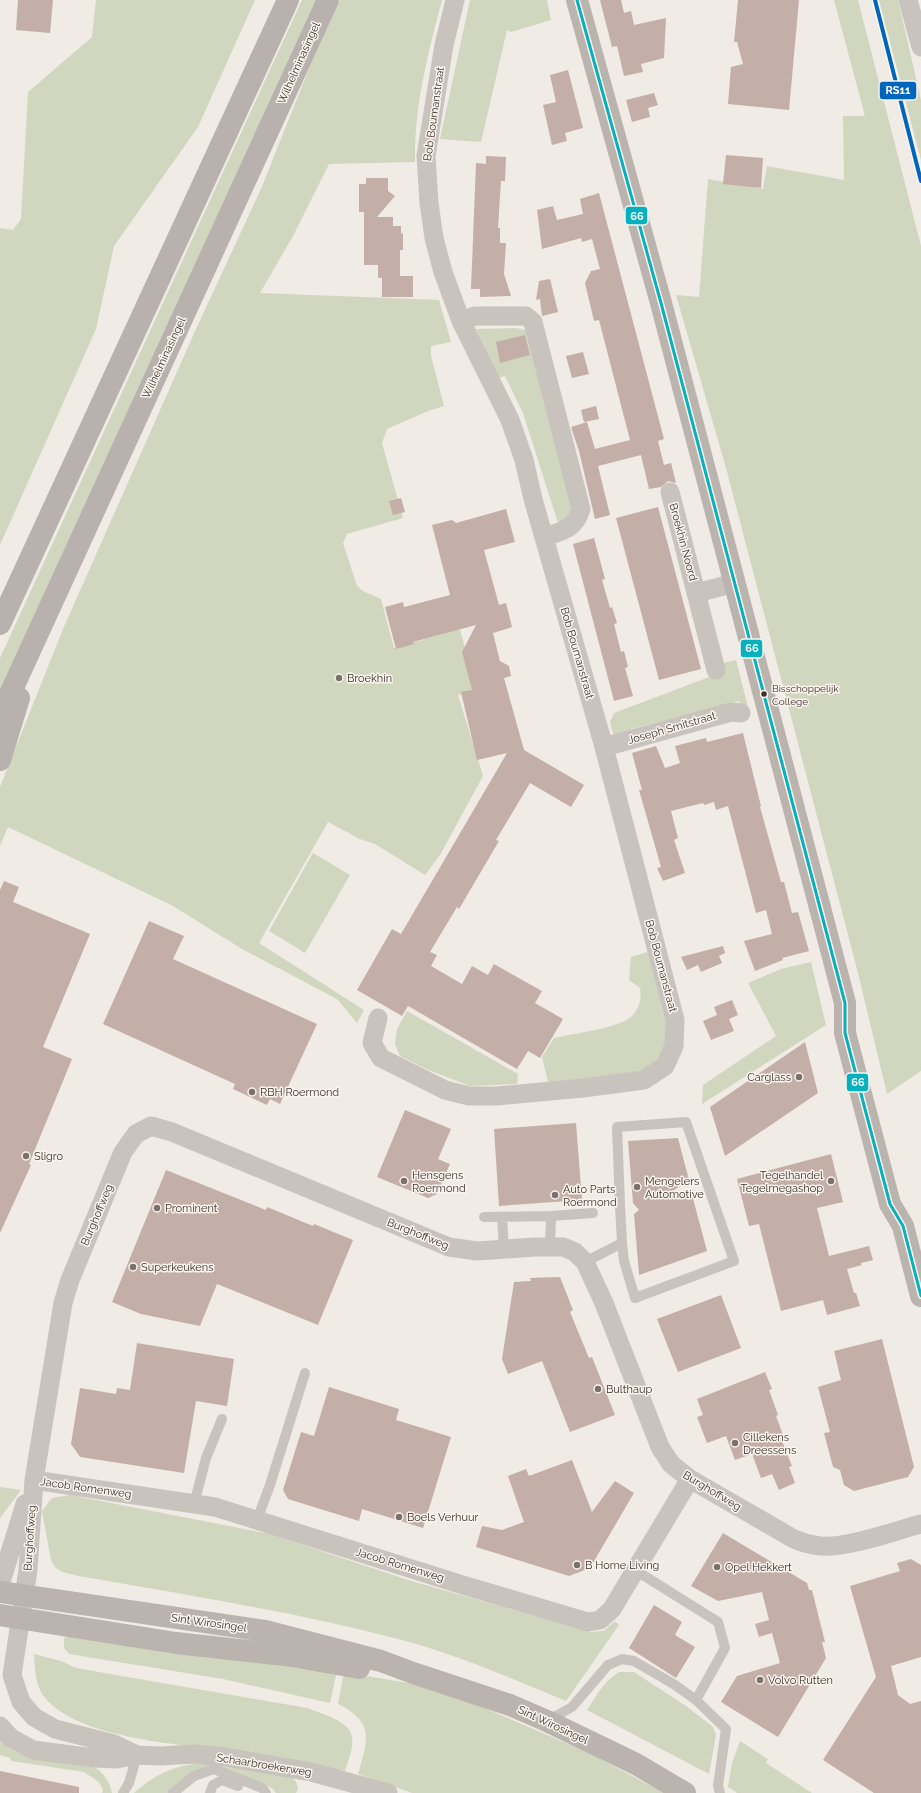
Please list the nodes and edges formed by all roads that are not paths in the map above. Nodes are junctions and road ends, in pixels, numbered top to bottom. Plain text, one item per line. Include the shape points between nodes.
1 (288, 0) edge
2 (328, 0) edge
3 (455, 0) edge
4 (577, 0) edge
5 (908, 0) edge
6 (921, 47) edge
7 (461, 321) junction
8 (670, 492) dead end
9 (544, 537) junction
10 (734, 583) junction
11 (697, 593) junction
12 (0, 624) edge
13 (40, 627) junction
14 (716, 670) dead end
15 (740, 713) dead end
16 (0, 716) edge
17 (604, 747) junction
18 (0, 760) edge
19 (378, 1018) dead end
20 (593, 1212) dead end
21 (551, 1216) junction
22 (484, 1217) dead end
23 (502, 1217) junction
24 (622, 1242) junction
25 (550, 1247) junction
26 (504, 1249) junction
27 (585, 1262) junction
28 (921, 1296) edge
29 (304, 1373) dead end
30 (222, 1419) dead end
31 (690, 1479) junction
32 (34, 1480) junction
33 (194, 1504) junction
34 (257, 1520) junction
35 (921, 1524) edge
36 (635, 1570) junction
37 (0, 1585) edge
38 (0, 1592) edge
39 (25, 1596) junction
40 (0, 1616) edge
41 (21, 1619) junction
42 (413, 1673) junction
43 (696, 1700) junction
44 (547, 1721) junction
45 (0, 1726) edge
46 (137, 1755) junction
47 (123, 1793) edge
48 (173, 1793) edge
49 (210, 1793) edge
50 (259, 1793) edge
51 (266, 1793) edge
52 (388, 1793) edge
53 (685, 1793) edge
54 (720, 1793) edge

1 - 12 main road
2 - 13 main road, Wilhelminasingel
3 - 7 street, Bob Boumanstraat via 443,53 426,156 434,238
4 - 10 street via 633,200
5 - 6 street
7 - 9 street, Bob Boumanstraat via 510,420 524,460
7 - 9 street via 475,316 526,316 533,322 581,509 578,519 571,526
8 - 11 street, Broekhin Noord
9 - 17 street, Bob Boumanstraat
10 - 11 street, Broekhin Noord
10 - 28 street via 845,1003 845,1033 888,1197 903,1226
11 - 14 street, Broekhin Noord
13 - 16 main road, Wilhelminasingel
13 - 18 main road
15 - 17 street, Joseph Smitstraat via 731,712
17 - 19 street, Bob Boumanstraat via 675,1020 674,1046 665,1066 644,1080 497,1096 469,1096 445,1090 381,1058 372,1043
20 - 21 lane
21 - 23 lane
21 - 25 lane
22 - 23 lane
23 - 26 lane
24 - 24 lane via 617,1127 686,1122 734,1262 635,1298 624,1260
24 - 27 lane
25 - 26 street, Burghoffweg
25 - 27 street, Burghoffweg via 575,1252
26 - 32 street, Burghoffweg via 477,1251 449,1247 172,1132 151,1126 136,1134 123,1152 70,1280 63,1303
27 - 31 street, Burghoffweg via 604,1303 660,1447 671,1464
29 - 34 lane
30 - 33 lane via 206,1458
31 - 35 street, Burghoffweg via 794,1539 808,1544 842,1545
31 - 36 street, Jacob Romenweg
32 - 33 street, Jacob Romenweg
32 - 37 street, Burghoffweg
32 - 39 street, Burghoffweg
33 - 34 street, Jacob Romenweg via 215,1507
34 - 36 street, Jacob Romenweg via 588,1622 600,1620 612,1609
36 - 43 lane via 718,1622 725,1648
38 - 39 street, Sint Wirosingel
39 - 41 street, Burghoffweg
39 - 42 street, Sint Wirosingel via 265,1631 381,1661
40 - 41 street, Sint Wirosingel
41 - 42 street, Sint Wirosingel via 176,1643
41 - 46 street, Schaarbroekerweg via 12,1675 21,1702 34,1717 55,1729 114,1744
42 - 44 street, Sint Wirosingel via 510,1704
43 - 44 lane via 634,1661 622,1658 608,1665 572,1707
43 - 54 lane via 726,1728 718,1786
44 - 53 street, Sint Wirosingel via 636,1764
45 - 46 street, Schaarbroekerweg via 11,1738 32,1750 94,1758 117,1759
46 - 47 lane via 129,1783
46 - 52 street, Schaarbroekerweg via 194,1754 225,1757 311,1772
48 - 51 lane via 194,1776 214,1769 262,1788
49 - 50 lane via 213,1786 222,1780

